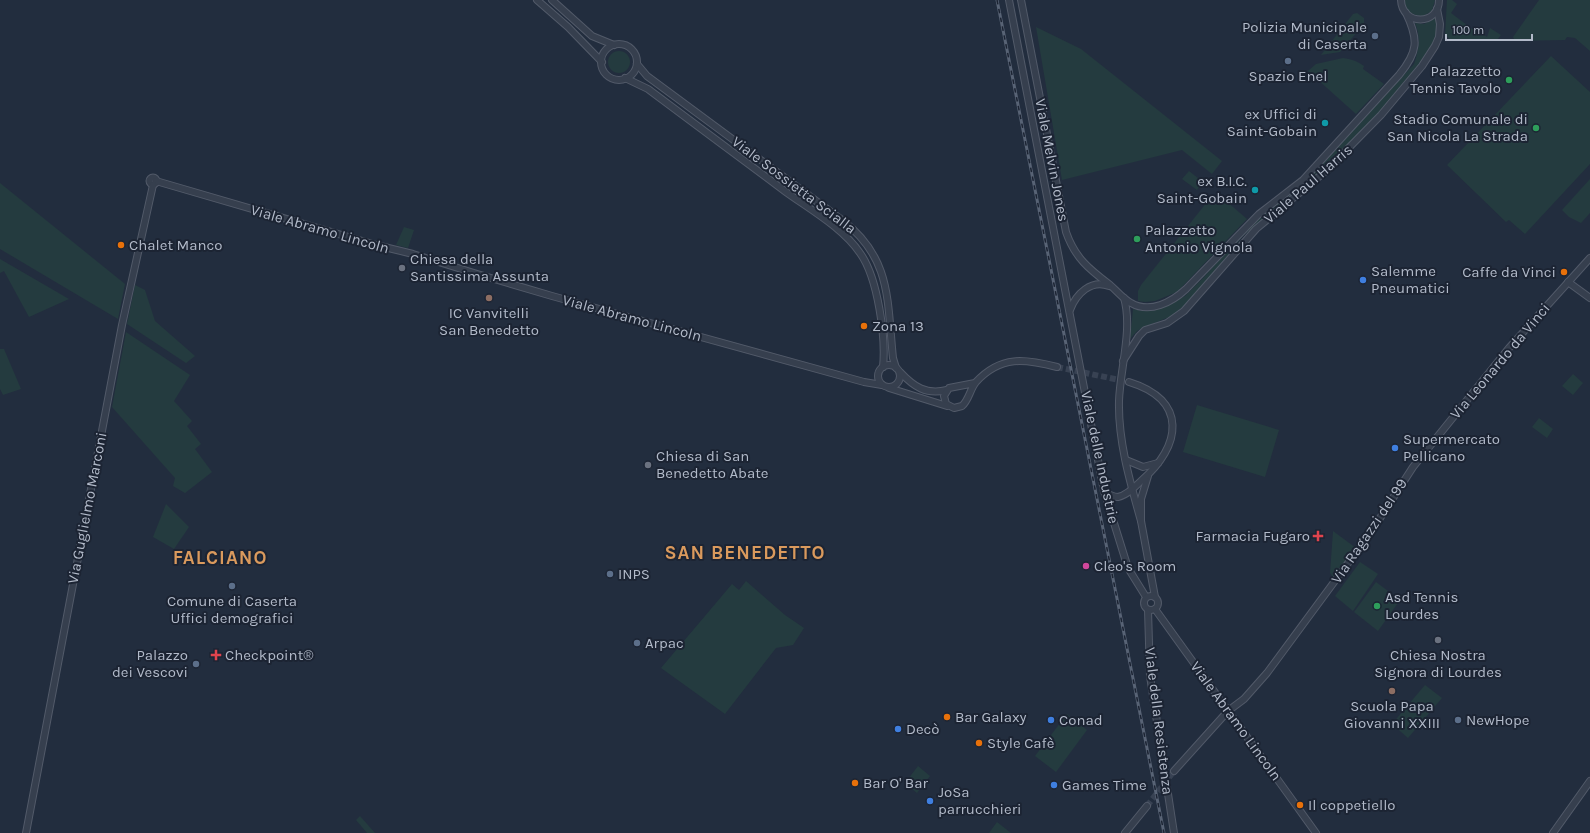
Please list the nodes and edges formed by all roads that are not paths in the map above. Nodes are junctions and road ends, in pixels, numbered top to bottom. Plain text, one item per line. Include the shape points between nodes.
1 (537, 0) edge
2 (552, 0) edge
3 (1009, 0) edge
4 (1021, 0) edge
5 (1402, 0) edge
6 (1439, 0) edge
7 (1437, 9) junction
8 (1406, 13) junction
9 (614, 45) junction
10 (602, 62) junction
11 (637, 64) junction
12 (625, 78) junction
13 (155, 183) joint
14 (1590, 258) edge
15 (1568, 282) junction
16 (1114, 289) junction
17 (1124, 298) junction
18 (1590, 298) edge
19 (1070, 310) junction
20 (1123, 361) junction
21 (883, 367) junction
22 (1057, 367) tunnel mouth
23 (898, 370) junction
24 (878, 375) junction
25 (854, 379) junction
26 (1129, 382) tunnel mouth
27 (976, 383) junction
28 (885, 386) junction
29 (960, 387) junction
30 (947, 390) junction
31 (966, 399) junction
32 (948, 406) junction
33 (1126, 460) junction
34 (1158, 463) junction
35 (1413, 467) joint
36 (1149, 475) junction
37 (1132, 489) junction
38 (1104, 491) junction
39 (1141, 520) junction
40 (1146, 597) junction
41 (1155, 597) junction
42 (1155, 609) junction
43 (1148, 610) junction
44 (1244, 699) junction
45 (1228, 711) junction
46 (1233, 716) junction
47 (1222, 717) junction
48 (1174, 771) tunnel mouth
49 (1590, 781) edge
50 (1147, 806) tunnel mouth
51 (26, 833) edge
52 (1124, 833) edge
53 (1174, 833) edge
54 (1316, 833) edge
55 (1553, 833) edge

1 - 10 street, Viale Sossietta Scialla
2 - 9 street, Viale Sossietta Scialla via 592,36
3 - 19 street, Viale delle Industrie via 1048,209
4 - 16 street, Viale Melvin Jones via 1066,232 1074,252
5 - 8 street, Viale Paul Harris via 1402,7
6 - 7 street
7 - 8 street via 1425,19 1415,19
7 - 20 street, Viale Paul Harris via 1439,37 1408,85 1327,170 1256,229 1184,311 1167,323 1145,330
8 - 17 street, Viale Paul Harris via 1415,38 1415,47 1408,64 1308,175 1259,214 1177,298 1154,307 1141,307
9 - 10 street via 605,51
9 - 11 street, Viale Sossietta Scialla via 621,44 630,48 636,56
10 - 12 street, Viale Sossietta Scialla via 603,69 608,75 614,79
11 - 12 street via 633,73
11 - 23 street, Viale Sossietta Scialla via 647,76 847,223 865,241 878,260 884,281
12 - 21 street, Viale Sossietta Scialla via 648,89 851,242 866,263 875,284
13 - 25 street, Viale Abramo Lincoln
13 - 51 street, Via Guglielmo Marconi via 122,325
14 - 15 street, Via Leonardo da Vinci
15 - 18 street
15 - 35 street, Via Leonardo da Vinci via 1509,348
16 - 17 street, Viale Melvin Jones
16 - 19 street via 1100,284 1090,287 1079,294
17 - 20 street via 1128,318
19 - 38 street, Viale delle Industrie
20 - 33 street via 1119,401 1120,427
21 - 23 street via 891,365
21 - 24 street
22 - 27 street via 1018,360 992,369
23 - 28 street via 901,378 898,383 894,387
23 - 30 street via 925,391 934,393
24 - 25 street, Viale Abramo Lincoln via 869,379
24 - 28 street
25 - 28 street, Viale Abramo Lincoln
26 - 34 street via 1157,394 1169,412 1172,438
27 - 29 street
27 - 31 street
28 - 32 street, Viale Abramo Lincoln
29 - 30 street via 951,387
29 - 31 street
30 - 32 street via 944,399
31 - 32 street via 960,408
33 - 34 street via 1143,467
33 - 37 street
34 - 36 street
35 - 44 street, Via Ragazzi del 99 via 1326,595
36 - 37 street
36 - 39 street via 1141,500
37 - 38 street via 1118,497
37 - 39 street
38 - 40 street, Viale delle Industrie via 1128,568
39 - 41 street
40 - 41 street
40 - 43 street via 1144,604
41 - 42 street via 1159,603
42 - 43 street
42 - 45 street, Viale Abramo Lincoln
43 - 53 street, Viale della Resistenza via 1150,676
44 - 45 street
44 - 46 street
45 - 46 street, Viale Abramo Lincoln
45 - 47 street
46 - 47 street
46 - 54 street, Viale Abramo Lincoln
47 - 48 street
49 - 55 street
50 - 52 street

